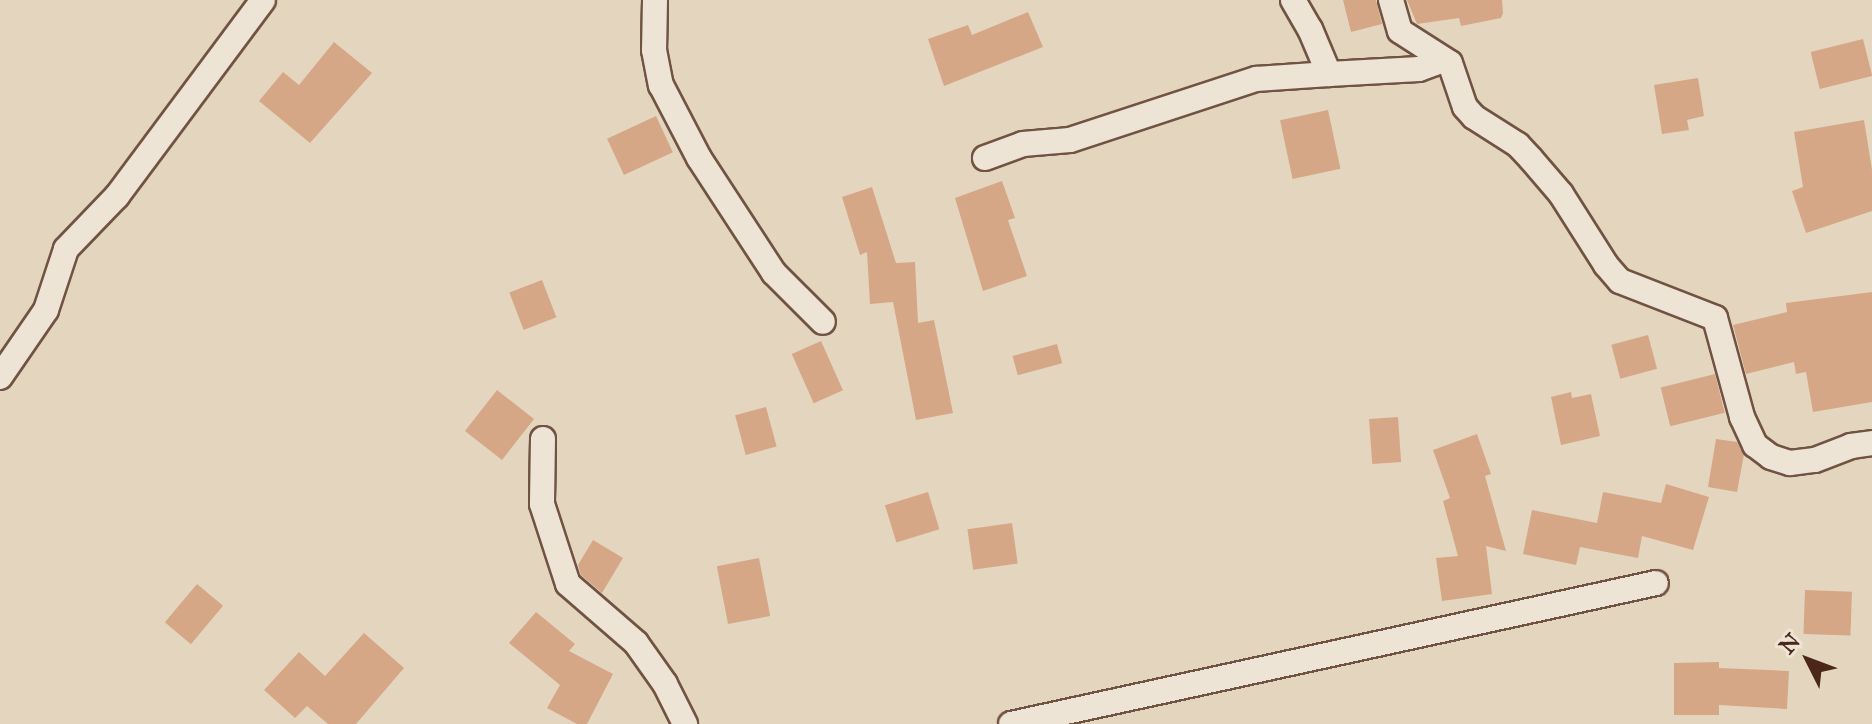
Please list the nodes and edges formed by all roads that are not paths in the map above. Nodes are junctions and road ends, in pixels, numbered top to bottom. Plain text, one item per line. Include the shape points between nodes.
1 (263, 0) edge
2 (655, 0) edge
3 (1293, 0) edge
4 (1391, 0) edge
5 (1444, 60) junction
6 (1329, 74) junction
7 (985, 158) dead end
8 (823, 322) dead end
9 (0, 377) edge
10 (543, 439) dead end
11 (1872, 443) edge
12 (1656, 583) dead end
13 (685, 724) edge
14 (1011, 724) edge

1 - 9 street via 117,196 66,249 46,310
2 - 8 street via 654,50 661,85 699,158 774,273
3 - 6 street
4 - 5 street via 1400,31
5 - 6 street via 1419,69
5 - 11 street via 1450,63 1465,107 1531,159 1620,281 1715,318 1755,445 1790,463
6 - 7 street via 1256,79 1070,140 1023,144
10 - 13 street via 542,504 568,584 636,643
12 - 14 street

